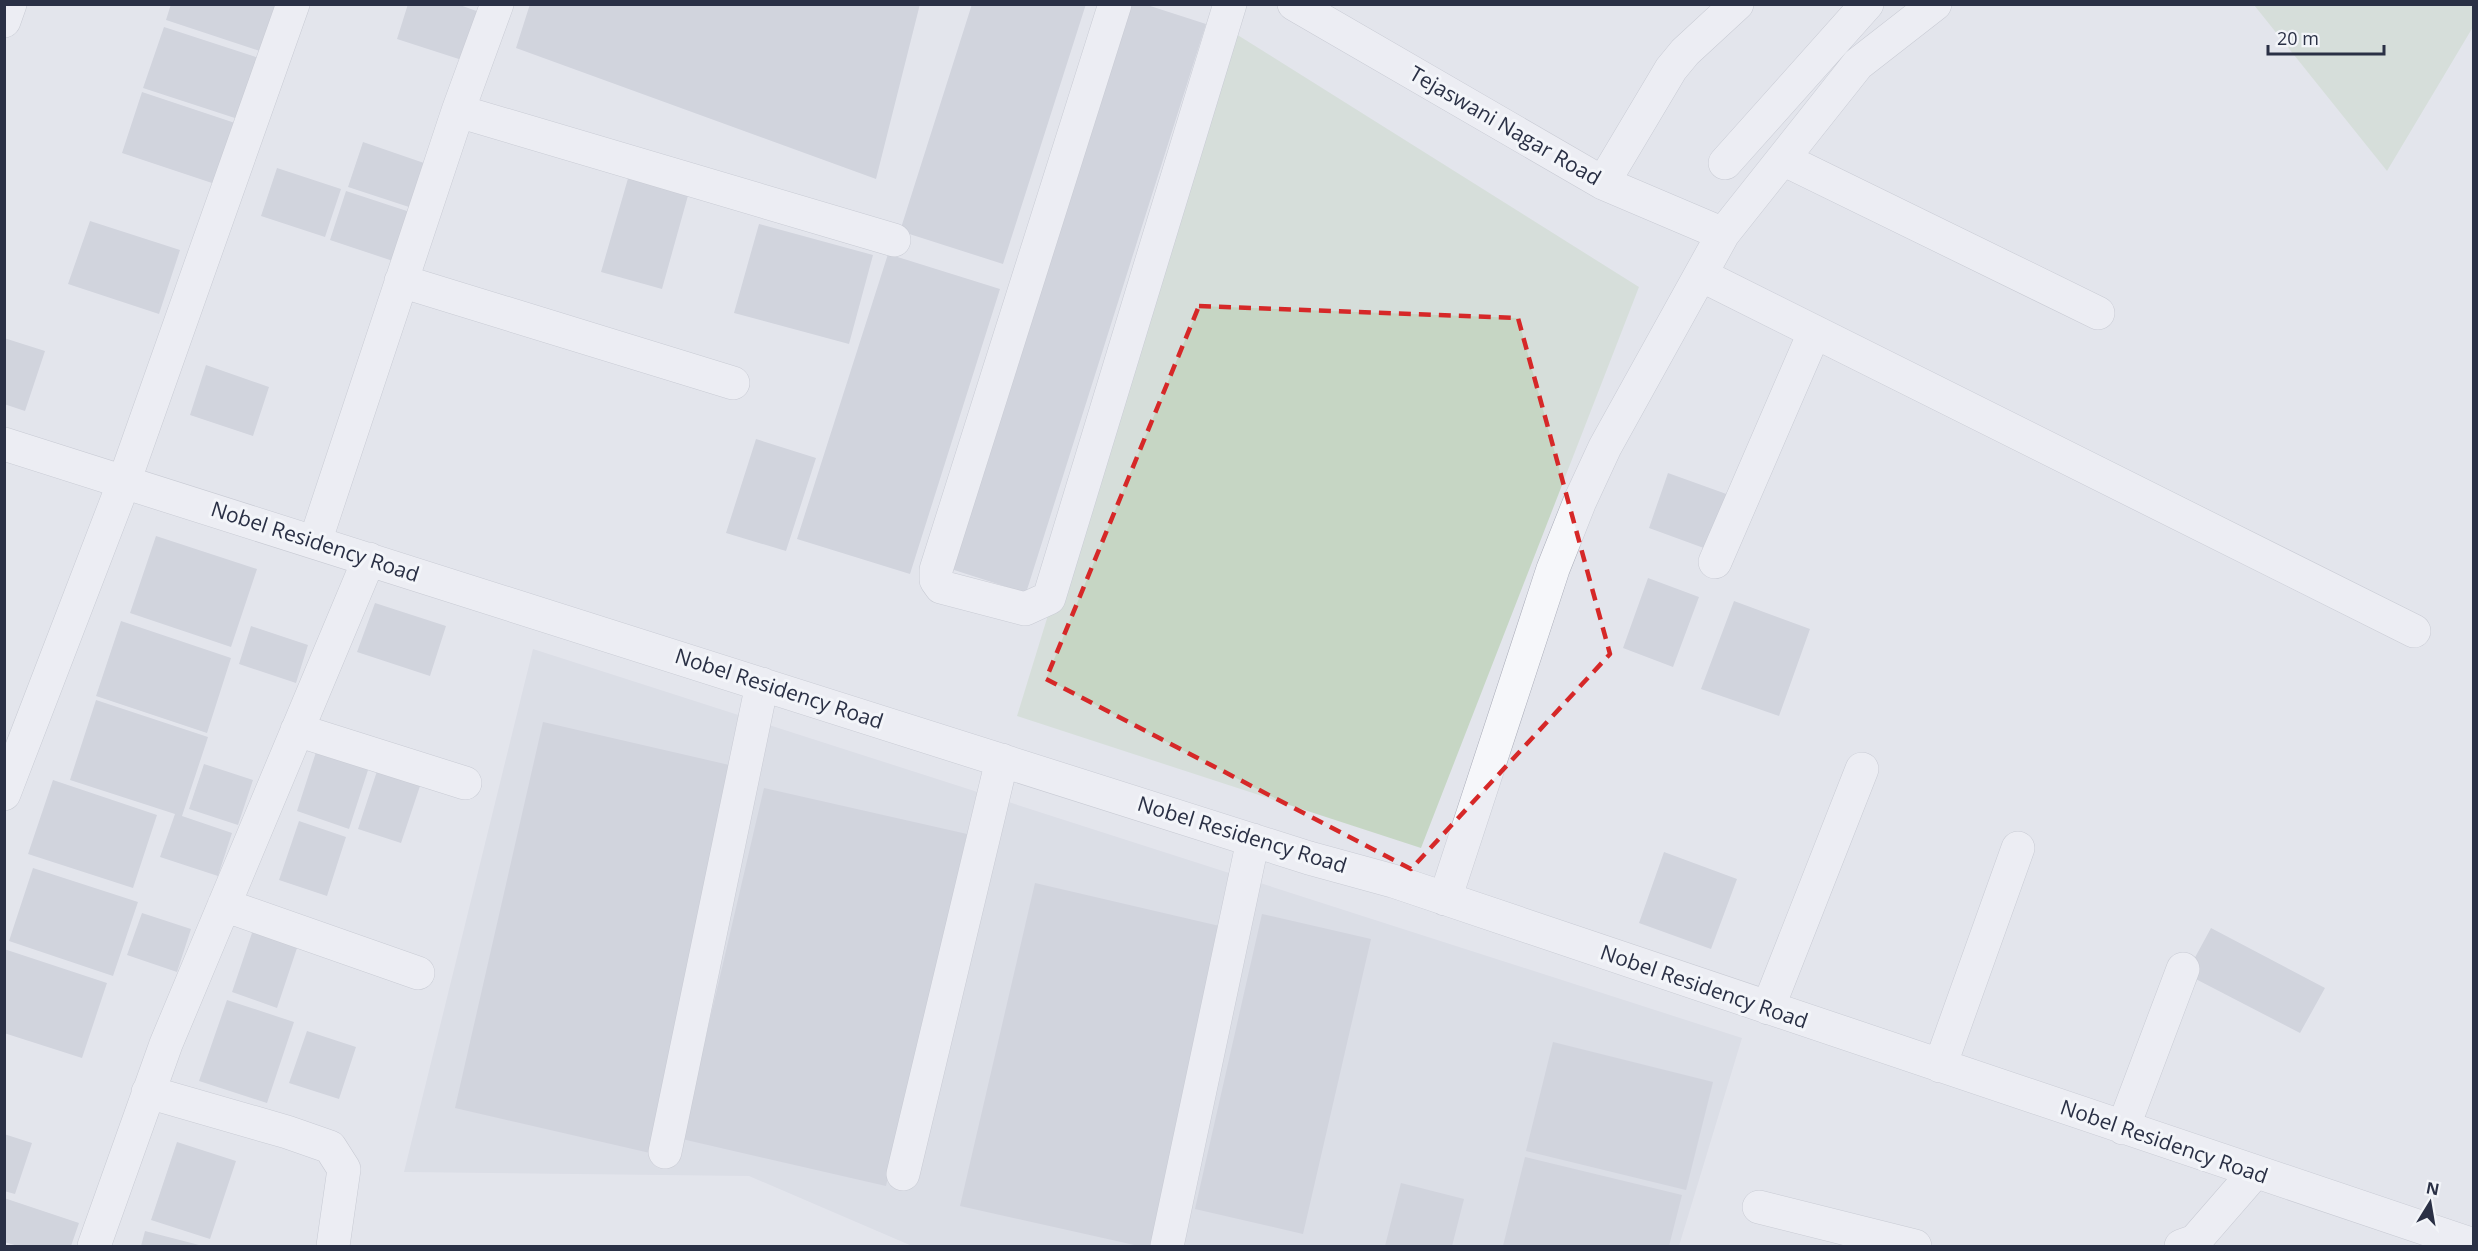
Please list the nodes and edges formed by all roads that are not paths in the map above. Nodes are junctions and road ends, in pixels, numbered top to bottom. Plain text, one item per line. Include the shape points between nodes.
1 (10, 4) edge
2 (293, 4) edge
3 (498, 4) edge
4 (1115, 4) edge
5 (1230, 4) edge
6 (1294, 4) edge
7 (1737, 4) edge
8 (1867, 4) edge
9 (1935, 4) edge
10 (4, 21) edge
11 (458, 111) junction
12 (1783, 159) junction
13 (1725, 163) dead end
14 (1603, 183) junction
15 (1723, 234) junction
16 (894, 240) dead end
17 (1701, 275) junction
18 (401, 281) junction
19 (2098, 313) dead end
20 (1814, 333) junction
21 (733, 383) dead end
22 (4, 444) edge
23 (124, 482) junction
24 (315, 542) junction
25 (369, 559) junction
26 (1715, 562) dead end
27 (2414, 631) dead end
28 (762, 684) junction
29 (297, 730) junction
30 (1002, 760) junction
31 (1862, 769) dead end
32 (465, 783) dead end
33 (4, 794) edge
34 (1253, 840) junction
35 (2018, 848) dead end
36 (1445, 899) junction
37 (224, 905) junction
38 (2183, 969) dead end
39 (418, 973) dead end
40 (1768, 1008) junction
41 (1940, 1066) junction
42 (148, 1092) junction
43 (2123, 1128) junction
44 (665, 1152) dead end
45 (2255, 1172) junction
46 (903, 1174) dead end
47 (1759, 1207) dead end
48 (2474, 1245) edge
49 (94, 1246) edge
50 (333, 1246) edge
51 (1167, 1246) edge
52 (1915, 1246) edge
53 (2181, 1246) edge

1 - 10 street
2 - 23 street
3 - 11 street
4 - 5 street via 936,570 941,587 1025,609 1049,598
6 - 14 street, Tejaswani Nagar Road
7 - 14 street via 1671,69
8 - 13 street
9 - 12 street via 1858,64
11 - 16 street
11 - 18 street
12 - 15 street
12 - 19 street
14 - 15 street, Tejaswani Nagar Road
15 - 17 street
17 - 20 street
17 - 36 street via 1605,447 1580,501 1553,569
18 - 21 street
18 - 24 street
20 - 26 street
20 - 27 street
22 - 23 street, Nobel Residency Road
23 - 24 street, Nobel Residency Road
23 - 33 street
24 - 25 street, Nobel Residency Road
25 - 28 street, Nobel Residency Road
25 - 29 street
28 - 30 street, Nobel Residency Road
28 - 44 street
29 - 32 street
29 - 37 street
30 - 34 street, Nobel Residency Road
30 - 46 street
31 - 40 street
34 - 36 street, Nobel Residency Road
34 - 51 street
35 - 41 street
36 - 40 street, Nobel Residency Road
37 - 39 street
37 - 42 street
38 - 43 street
40 - 41 street, Nobel Residency Road
41 - 43 street, Nobel Residency Road
42 - 49 street
42 - 50 street via 330,1147 344,1169
43 - 45 street, Nobel Residency Road
45 - 48 street, Nobel Residency Road
45 - 53 street via 2195,1241
47 - 52 street

